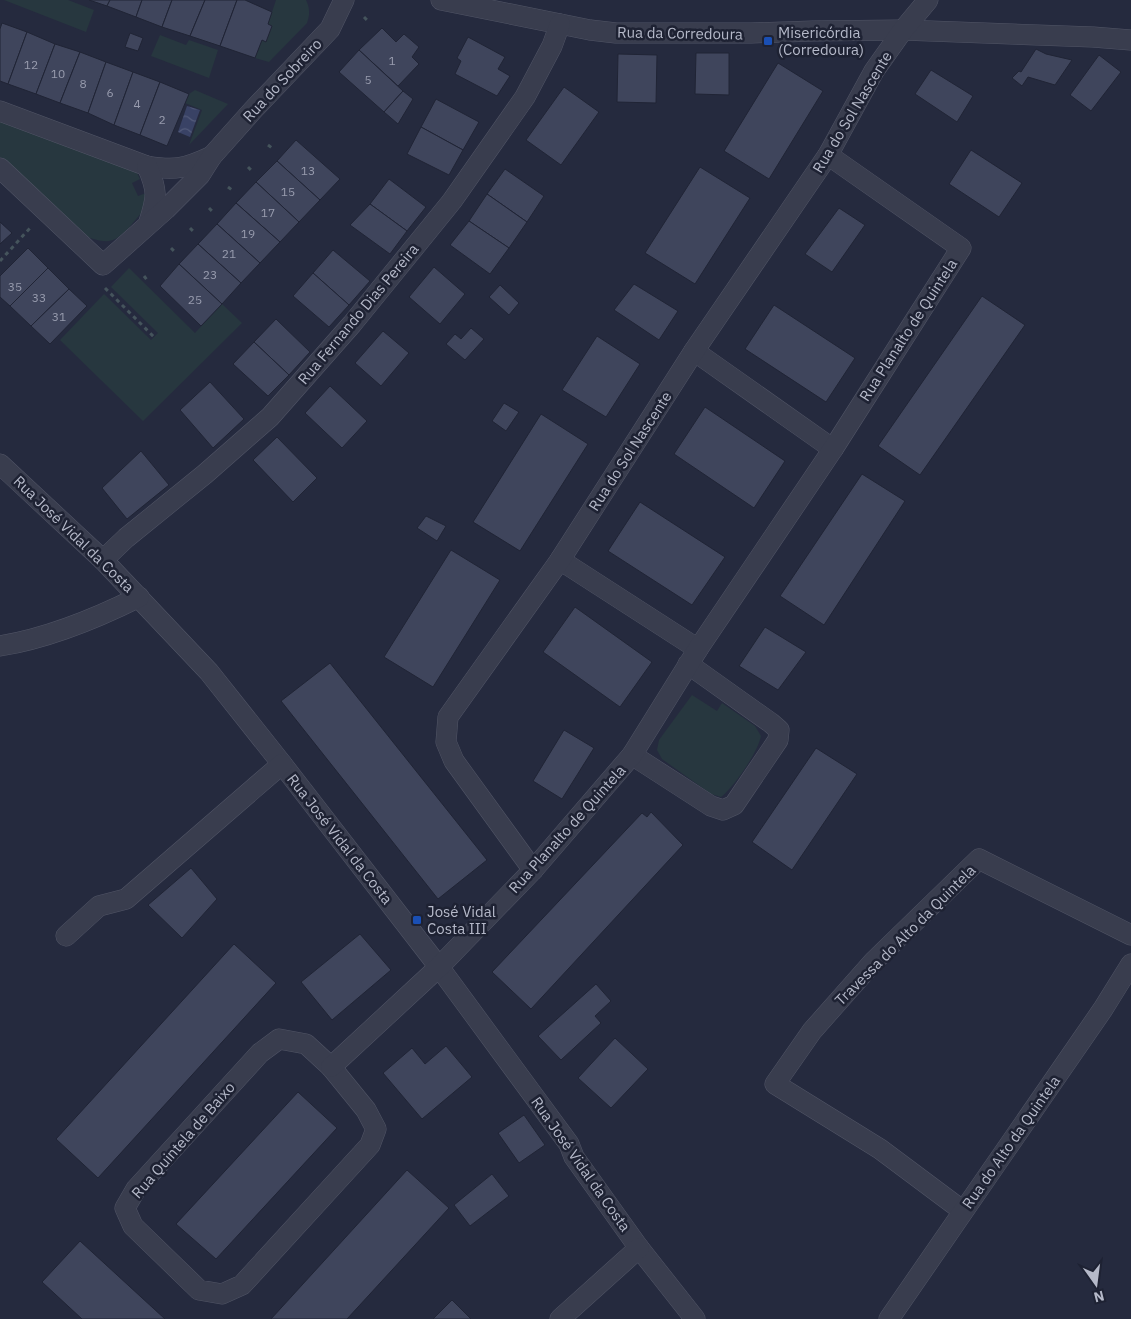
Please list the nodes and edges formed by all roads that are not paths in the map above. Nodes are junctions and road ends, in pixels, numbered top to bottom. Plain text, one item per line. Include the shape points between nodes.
1 (344, 0) edge
2 (441, 0) edge
3 (928, 0) edge
4 (560, 24) junction
5 (903, 30) junction
6 (1131, 40) edge
7 (0, 111) edge
8 (828, 155) junction
9 (212, 156) junction
10 (147, 166) junction
11 (0, 168) edge
12 (149, 222) junction
13 (694, 351) junction
14 (833, 449) junction
15 (0, 464) edge
16 (103, 560) junction
17 (560, 560) junction
18 (139, 597) junction
19 (0, 646) edge
20 (693, 656) junction
21 (632, 755) junction
22 (282, 764) junction
23 (533, 870) junction
24 (1131, 935) edge
25 (66, 936) dead end
26 (1131, 964) edge
27 (439, 967) junction
28 (331, 1067) junction
29 (963, 1211) junction
30 (639, 1248) junction
31 (560, 1319) edge
32 (695, 1319) edge
33 (889, 1319) edge

1 - 9 street, Rua do Sobreiro via 330,29
2 - 4 street, Rua da Corredoura
3 - 5 street, Rua do Sol Nascente
4 - 5 street, Rua da Corredoura via 616,33 671,34
4 - 16 street, Rua Fernando Dias Pereira via 552,46 520,105 452,201 352,324 270,417
5 - 6 street, Rua da Corredoura
5 - 8 street, Rua do Sol Nascente via 874,71
7 - 10 street, Rua do Sobreiro
8 - 13 street, Rua do Sol Nascente
8 - 14 street, Rua Planalto de Quintela via 961,248
9 - 10 street, Rua do Sobreiro via 189,166 167,169
9 - 12 street, Rua do Sobreiro via 200,175
10 - 12 street via 156,195
11 - 12 street, Rua do Sobreiro via 103,265
13 - 14 street
13 - 17 street, Rua do Sol Nascente
14 - 20 street, Rua Planalto de Quintela
15 - 16 street, Rua José Vidal da Costa
16 - 18 street, Rua José Vidal da Costa
17 - 20 street
17 - 23 street, Rua do Sol Nascente via 448,717 446,742 454,761
18 - 19 street via 103,615 54,633
18 - 22 street, Rua José Vidal da Costa via 209,672
20 - 21 street, Rua Planalto de Quintela
20 - 21 street, Rua Planalto de Quintela via 772,723 779,730 778,740 734,805 723,810
21 - 23 street, Rua Planalto de Quintela
22 - 25 street via 126,900 99,906
22 - 27 street, Rua José Vidal da Costa
23 - 27 street, Rua Planalto de Quintela
24 - 29 street, Travessa do Alto da Quintela via 979,860 874,961 812,1031 775,1084 880,1149
26 - 29 street, Rua do Alto da Quintela
27 - 28 street
27 - 30 street, Rua José Vidal da Costa via 569,1144 574,1157
28 - 28 street, Rua Quintela de Baixo via 366,1110 376,1129 370,1145 242,1285 222,1294 199,1290 133,1226 125,1208 136,1189 260,1053 279,1039 306,1044
29 - 33 street, Rua do Alto da Quintela
30 - 31 street, Rua José Vidal da Costa
30 - 32 street, Rua José Vidal da Costa

